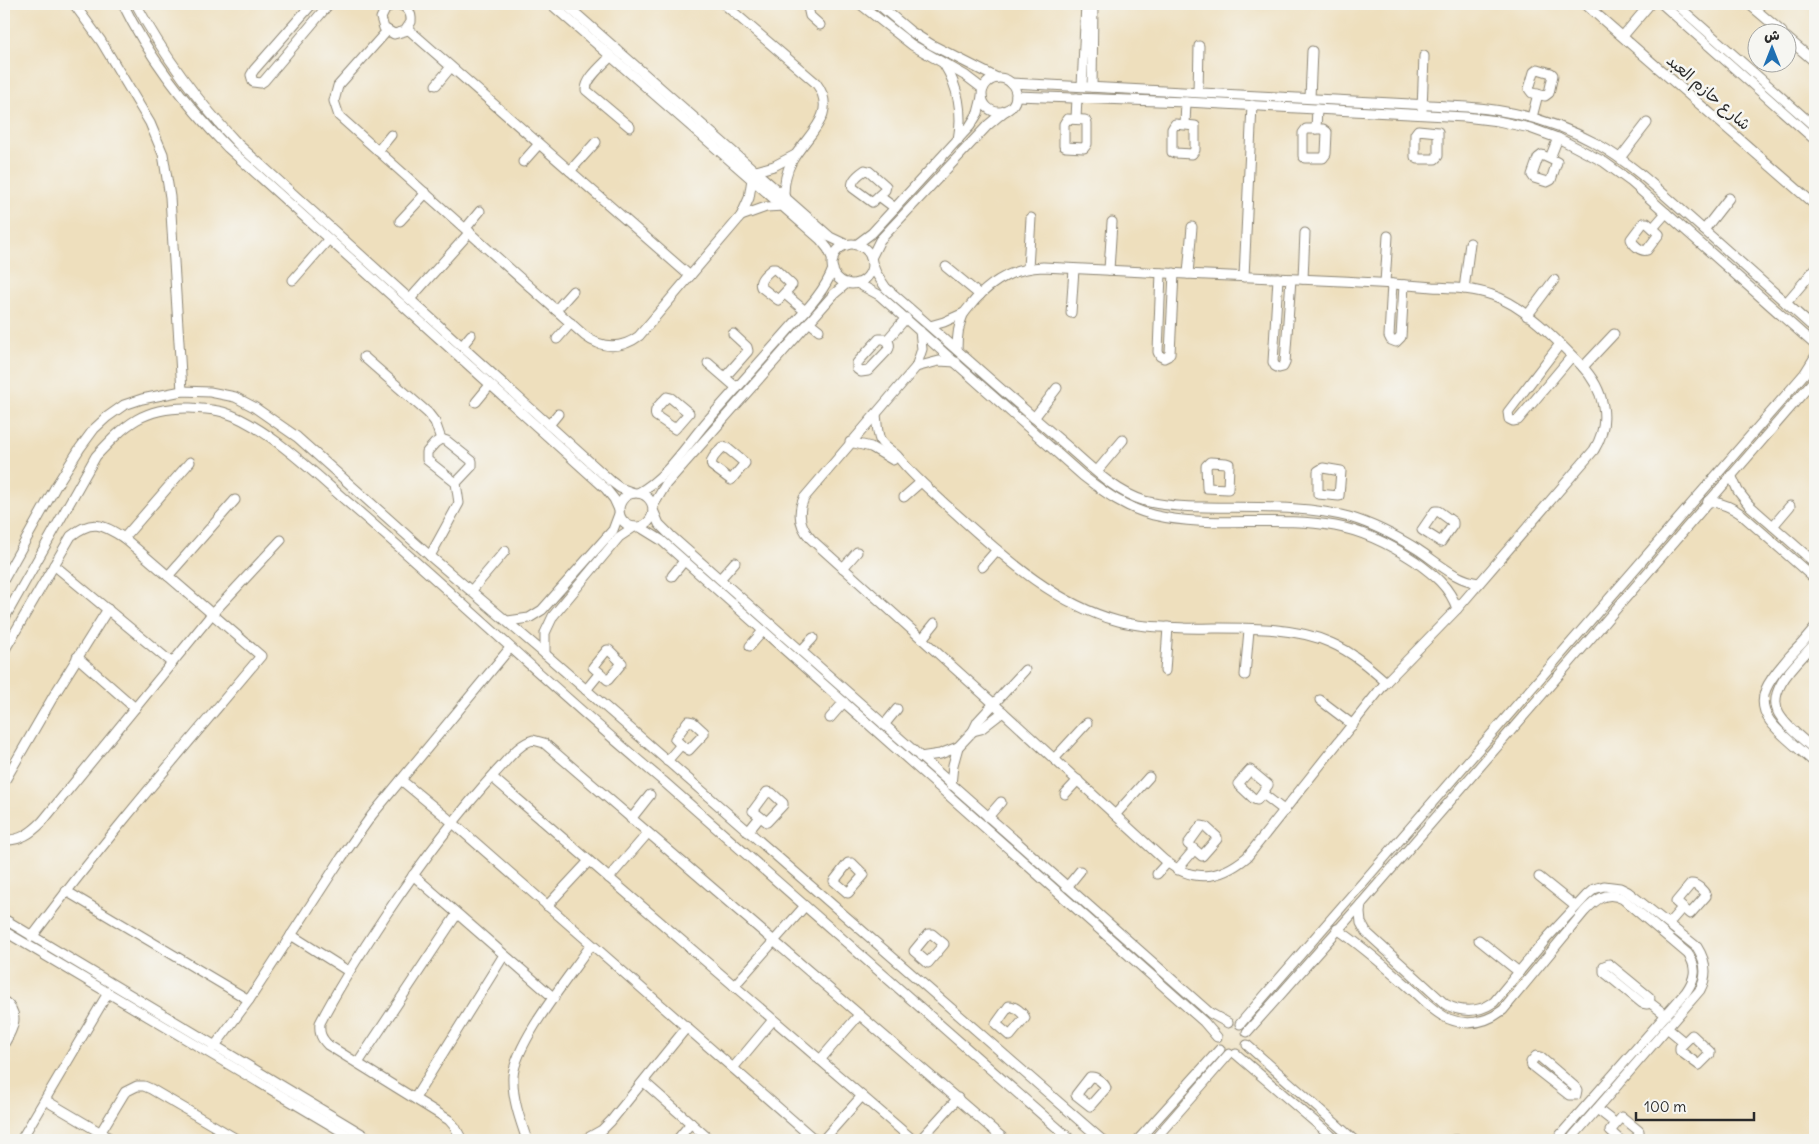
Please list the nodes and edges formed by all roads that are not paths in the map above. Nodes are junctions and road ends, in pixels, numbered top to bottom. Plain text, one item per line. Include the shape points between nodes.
1 (74, 4) edge
2 (122, 4) edge
3 (136, 4) edge
4 (312, 4) edge
5 (328, 4) edge
6 (396, 4) edge
7 (551, 4) edge
8 (565, 4) edge
9 (724, 4) edge
10 (805, 4) edge
11 (860, 4) edge
12 (1086, 4) edge
13 (1093, 4) edge
14 (1585, 4) edge
15 (1650, 4) edge
16 (1662, 4) edge
17 (1676, 4) edge
18 (1749, 4) edge
19 (384, 6) edge
20 (409, 6) edge
21 (884, 6) edge
22 (1770, 22) edge
23 (820, 26) dead end
24 (1089, 26) junction
25 (408, 29) junction
26 (387, 31) junction
27 (1623, 36) junction
28 (1796, 45) edge
29 (1199, 46) dead end
30 (1312, 51) dead end
31 (611, 56) junction
32 (1424, 56) dead end
33 (1815, 61) edge
34 (944, 64) junction
35 (451, 67) junction
36 (997, 78) junction
37 (1011, 83) junction
38 (436, 84) dead end
39 (1082, 86) junction
40 (1092, 87) junction
41 (1198, 92) junction
42 (982, 93) junction
43 (1538, 94) dead end
44 (1016, 96) junction
45 (1077, 98) junction
46 (1310, 98) junction
47 (1186, 102) junction
48 (1422, 104) junction
49 (1252, 105) junction
50 (1316, 109) junction
51 (1006, 110) junction
52 (1425, 115) junction
53 (1532, 118) junction
54 (1076, 119) dead end
55 (1647, 123) dead end
56 (1185, 124) dead end
57 (630, 127) dead end
58 (1815, 127) edge
59 (1316, 129) dead end
60 (1427, 130) dead end
61 (391, 135) dead end
62 (1558, 138) junction
63 (958, 140) junction
64 (1815, 140) edge
65 (596, 142) dead end
66 (540, 144) junction
67 (378, 151) junction
68 (797, 154) junction
69 (1550, 158) dead end
70 (1620, 158) junction
71 (523, 162) dead end
72 (570, 171) junction
73 (754, 175) junction
74 (426, 193) junction
75 (784, 195) junction
76 (880, 196) dead end
77 (1729, 198) dead end
78 (1814, 203) edge
79 (784, 206) junction
80 (895, 208) junction
81 (480, 211) dead end
82 (1666, 213) junction
83 (318, 216) junction
84 (741, 216) junction
85 (1031, 218) dead end
86 (400, 221) dead end
87 (1112, 222) dead end
88 (310, 224) junction
89 (1192, 226) dead end
90 (1653, 228) dead end
91 (468, 230) junction
92 (1704, 230) junction
93 (1305, 233) dead end
94 (821, 234) junction
95 (1388, 236) dead end
96 (328, 240) junction
97 (1470, 243) dead end
98 (851, 245) junction
99 (872, 260) junction
100 (1738, 260) junction
101 (833, 264) junction
102 (946, 267) dead end
103 (1028, 268) junction
104 (1074, 269) junction
105 (1815, 269) edge
106 (1109, 270) junction
107 (1730, 270) junction
108 (1161, 273) junction
109 (1174, 273) junction
110 (1188, 274) junction
111 (690, 276) junction
112 (1244, 277) junction
113 (1278, 278) junction
114 (1291, 279) junction
115 (293, 280) dead end
116 (1302, 280) junction
117 (1554, 280) dead end
118 (852, 283) junction
119 (1389, 284) junction
120 (1404, 284) junction
121 (886, 288) junction
122 (1464, 289) junction
123 (573, 291) dead end
124 (785, 294) dead end
125 (879, 295) junction
126 (980, 295) junction
127 (410, 298) junction
128 (1786, 303) junction
129 (556, 310) junction
130 (805, 311) junction
131 (964, 313) junction
132 (1071, 313) dead end
133 (1527, 316) junction
134 (906, 318) junction
135 (809, 322) junction
136 (571, 323) junction
137 (930, 326) junction
138 (1159, 328) junction
139 (1172, 328) junction
140 (819, 330) dead end
141 (1815, 330) edge
142 (920, 331) junction
143 (733, 334) dead end
144 (1614, 334) dead end
145 (471, 335) dead end
146 (1274, 339) junction
147 (557, 340) dead end
148 (886, 340) dead end
149 (1287, 340) junction
150 (1560, 344) junction
151 (1815, 345) edge
152 (462, 346) junction
153 (957, 350) junction
154 (1572, 356) junction
155 (364, 357) dead end
156 (1815, 357) edge
157 (956, 362) junction
158 (708, 363) dead end
159 (916, 367) junction
160 (1583, 367) junction
161 (725, 377) junction
162 (1815, 379) edge
163 (490, 386) junction
164 (737, 388) junction
165 (1057, 388) dead end
166 (182, 392) junction
167 (476, 402) dead end
168 (558, 414) dead end
169 (876, 414) junction
170 (1034, 418) junction
171 (683, 422) dead end
172 (548, 424) junction
173 (1757, 427) junction
174 (698, 432) junction
175 (1766, 435) junction
176 (441, 439) junction
177 (1123, 440) dead end
178 (704, 442) junction
179 (850, 442) junction
180 (717, 453) dead end
181 (190, 462) dead end
182 (900, 462) junction
183 (1097, 472) junction
184 (1731, 475) junction
185 (921, 482) junction
186 (456, 483) junction
187 (1218, 490) dead end
188 (636, 493) junction
189 (1326, 495) dead end
190 (904, 498) dead end
191 (235, 500) dead end
192 (1708, 501) junction
193 (1790, 506) dead end
194 (1218, 507) junction
195 (653, 508) junction
196 (1248, 508) junction
197 (1324, 511) junction
198 (619, 512) junction
199 (1759, 514) junction
200 (1248, 522) junction
201 (1752, 522) junction
202 (1773, 526) junction
203 (637, 527) junction
204 (664, 536) junction
205 (1428, 536) dead end
206 (124, 538) junction
207 (281, 540) dead end
208 (997, 550) junction
209 (1418, 550) junction
210 (505, 552) dead end
211 (857, 552) dead end
212 (430, 556) junction
213 (684, 561) junction
214 (735, 562) dead end
215 (1815, 563) edge
216 (54, 565) junction
217 (982, 567) dead end
218 (843, 568) junction
219 (168, 576) junction
220 (672, 576) dead end
221 (4, 579) edge
222 (720, 579) junction
223 (1815, 579) edge
224 (1479, 583) junction
225 (472, 590) junction
226 (108, 609) junction
227 (1456, 609) junction
228 (212, 614) junction
229 (4, 619) edge
230 (508, 621) junction
231 (935, 622) dead end
232 (1168, 627) junction
233 (1815, 628) edge
234 (1249, 630) junction
235 (763, 631) junction
236 (813, 638) dead end
237 (922, 639) junction
238 (1815, 643) edge
239 (750, 646) dead end
240 (5, 647) edge
241 (510, 648) junction
242 (801, 651) junction
243 (545, 654) junction
244 (78, 657) junction
245 (172, 663) junction
246 (1025, 670) dead end
247 (1165, 671) dead end
248 (826, 673) junction
249 (599, 674) dead end
250 (1246, 675) dead end
251 (819, 680) junction
252 (1386, 682) junction
253 (586, 690) junction
254 (1320, 700) dead end
255 (844, 702) junction
256 (994, 703) junction
257 (135, 708) junction
258 (897, 709) dead end
259 (1004, 712) junction
260 (830, 718) dead end
261 (1087, 723) dead end
262 (884, 724) junction
263 (1353, 725) junction
264 (973, 731) junction
265 (681, 745) dead end
266 (958, 747) junction
267 (1815, 750) edge
268 (920, 757) junction
269 (1054, 759) junction
270 (667, 761) junction
271 (1815, 763) edge
272 (492, 777) junction
273 (1149, 777) dead end
274 (401, 780) junction
275 (1078, 780) junction
276 (4, 782) edge
277 (952, 785) junction
278 (1065, 794) dead end
279 (1263, 794) dead end
280 (650, 795) dead end
281 (1001, 802) dead end
282 (1284, 811) junction
283 (1115, 815) junction
284 (988, 817) junction
285 (760, 818) dead end
286 (631, 819) junction
287 (452, 822) junction
288 (748, 832) junction
289 (648, 833) junction
290 (4, 840) edge
291 (1193, 850) dead end
292 (1036, 860) junction
293 (589, 861) junction
294 (1167, 863) junction
295 (1030, 867) junction
296 (1177, 870) junction
297 (1080, 871) dead end
298 (1157, 874) dead end
299 (412, 875) junction
300 (1539, 877) dead end
301 (609, 878) junction
302 (1067, 887) junction
303 (840, 888) dead end
304 (66, 891) junction
305 (828, 902) junction
306 (1361, 904) junction
307 (547, 906) junction
308 (805, 906) junction
309 (1575, 906) junction
310 (1682, 908) dead end
311 (457, 914) junction
312 (4, 919) edge
313 (1669, 924) junction
314 (1337, 929) junction
315 (4, 931) edge
316 (291, 935) junction
317 (32, 937) junction
318 (1547, 938) junction
319 (1479, 940) dead end
320 (774, 941) junction
321 (1691, 942) junction
322 (591, 945) junction
323 (1556, 946) junction
324 (1684, 950) junction
325 (504, 955) junction
326 (920, 958) dead end
327 (70, 965) junction
328 (348, 971) junction
329 (909, 971) junction
330 (1519, 972) junction
331 (1626, 984) dead end
332 (734, 986) junction
333 (108, 993) junction
334 (554, 998) junction
335 (249, 1000) junction
336 (4, 1001) edge
337 (859, 1015) junction
338 (1666, 1015) junction
339 (773, 1020) junction
340 (1228, 1023) junction
341 (1240, 1024) junction
342 (687, 1027) junction
343 (1667, 1028) junction
344 (1002, 1031) dead end
345 (1247, 1032) junction
346 (1217, 1036) junction
347 (1684, 1042) dead end
348 (992, 1043) junction
349 (4, 1044) edge
350 (1247, 1045) junction
351 (214, 1047) junction
352 (1220, 1048) junction
353 (1233, 1054) junction
354 (820, 1060) junction
355 (358, 1063) junction
356 (733, 1068) junction
357 (1616, 1079) junction
358 (644, 1082) junction
359 (1576, 1095) junction
360 (862, 1096) junction
361 (415, 1098) junction
362 (958, 1098) junction
363 (45, 1100) junction
364 (1083, 1101) dead end
365 (1588, 1104) junction
366 (1597, 1109) junction
367 (1072, 1115) junction
368 (691, 1123) junction
369 (1615, 1123) junction
370 (99, 1137) edge
371 (1348, 1138) edge
372 (21, 1140) edge
373 (113, 1140) edge
374 (238, 1140) edge
375 (356, 1140) edge
376 (372, 1140) edge
377 (462, 1140) edge
378 (527, 1140) edge
379 (584, 1140) edge
380 (676, 1140) edge
381 (710, 1140) edge
382 (814, 1140) edge
383 (822, 1140) edge
384 (913, 1140) edge
385 (920, 1140) edge
386 (1005, 1140) edge
387 (1071, 1140) edge
388 (1102, 1140) edge
389 (1138, 1140) edge
390 (1154, 1140) edge
391 (1336, 1140) edge
392 (1453, 1140) edge
393 (1458, 1140) edge
394 (1556, 1140) edge
395 (1570, 1140) edge
396 (1620, 1140) edge
397 (1634, 1140) edge

1 - 166 street via 101,41 156,135 163,154 170,197
2 - 88 street via 151,54 190,108
3 - 83 street via 204,107 245,150
4 - 5 street via 254,70 251,75 253,82 264,81
6 - 19 street
6 - 20 street
7 - 31 street
8 - 73 street
9 - 68 street via 819,88 824,103 823,116
10 - 23 street via 810,16
11 - 34 street via 896,34
12 - 24 street
13 - 24 street
14 - 27 street, شارع حازم العبد
15 - 27 street
16 - 64 street
17 - 58 street
18 - 22 street
19 - 26 street via 381,21
20 - 25 street via 412,18
21 - 36 street via 910,31 932,46
24 - 39 street
24 - 40 street
25 - 26 street via 398,34
25 - 35 street
26 - 67 street via 338,86 334,96 339,116
27 - 78 street, شارع حازم العبد
28 - 33 street
29 - 41 street
30 - 46 street
31 - 57 street via 589,80 586,90
31 - 73 street
32 - 48 street
34 - 42 street via 966,76
34 - 63 street via 960,105
35 - 38 street
35 - 66 street
36 - 37 street
36 - 42 street via 990,80
37 - 39 street
37 - 44 street
39 - 40 street
40 - 41 street
41 - 46 street
42 - 51 street via 991,110
42 - 63 street via 974,120
43 - 53 street
44 - 45 street
44 - 51 street
45 - 47 street
45 - 54 street
46 - 48 street
47 - 49 street
47 - 56 street
48 - 52 street
48 - 53 street via 1482,108
49 - 50 street
49 - 112 street
50 - 52 street
50 - 59 street
51 - 99 street via 883,236 876,245
52 - 60 street
52 - 62 street via 1498,121
53 - 70 street via 1576,133
55 - 70 street
61 - 67 street
62 - 69 street
62 - 82 street via 1604,162
63 - 80 street
65 - 72 street
66 - 71 street
66 - 72 street
67 - 74 street
68 - 73 street
68 - 75 street via 787,174
70 - 92 street
72 - 111 street
73 - 75 street
73 - 79 street
73 - 84 street
74 - 86 street
74 - 91 street
75 - 94 street
76 - 80 street
77 - 92 street
79 - 84 street via 766,207
79 - 94 street
80 - 98 street via 872,233
81 - 91 street
82 - 90 street
82 - 107 street
83 - 88 street
83 - 127 street
84 - 111 street
85 - 103 street
87 - 106 street
88 - 96 street
89 - 110 street
91 - 127 street
91 - 129 street
92 - 100 street
93 - 116 street
94 - 98 street
94 - 101 street
95 - 119 street
96 - 115 street
96 - 163 street
97 - 122 street
98 - 99 street via 867,251
98 - 101 street via 839,249
99 - 118 street via 868,276
99 - 121 street
100 - 107 street
100 - 128 street
101 - 118 street via 840,279
101 - 130 street via 826,285
102 - 126 street
103 - 104 street
103 - 126 street via 1006,274
104 - 106 street
104 - 132 street
105 - 128 street
106 - 108 street
107 - 151 street
108 - 109 street
108 - 138 street
109 - 110 street
109 - 139 street
110 - 112 street
111 - 136 street via 643,331 628,343 609,346 596,343
112 - 113 street
113 - 114 street
113 - 146 street
114 - 116 street
114 - 149 street
116 - 119 street
117 - 133 street
118 - 125 street
118 - 135 street via 837,291
119 - 120 street
119 - 120 street via 1389,336 1396,342 1401,337
120 - 122 street
121 - 125 street
121 - 137 street
122 - 133 street via 1493,295
123 - 129 street
124 - 130 street
125 - 134 street
126 - 131 street
127 - 152 street
128 - 141 street
129 - 136 street
130 - 164 street
131 - 137 street
131 - 153 street
133 - 150 street
134 - 142 street
134 - 148 street
135 - 140 street
135 - 178 street
136 - 147 street
137 - 153 street
138 - 139 street
138 - 139 street via 1158,352 1164,358 1170,353
142 - 157 street
142 - 159 street via 922,349
143 - 161 street via 748,351
144 - 160 street
145 - 152 street
146 - 149 street
146 - 149 street via 1273,362 1279,368 1286,363
150 - 154 street
150 - 154 street via 1508,412 1509,419 1518,420
152 - 172 street
153 - 170 street
154 - 160 street
155 - 176 street via 428,413
156 - 173 street via 1805,373
157 - 159 street via 940,361
157 - 200 street via 1113,498 1164,517
158 - 161 street
159 - 169 street
160 - 224 street via 1592,378 1603,403 1604,423 1599,442
161 - 164 street
162 - 175 street
163 - 167 street
163 - 198 street via 606,490
164 - 174 street
165 - 170 street
166 - 212 street via 210,392 235,397 274,419
166 - 221 street via 142,399 124,406 94,429 56,486
168 - 172 street
169 - 179 street
169 - 182 street via 880,440
170 - 183 street
171 - 174 street
172 - 188 street via 612,482
173 - 175 street
173 - 341 street
174 - 188 street via 659,479
175 - 184 street
176 - 186 street via 427,452 426,460
176 - 186 street via 473,463
177 - 183 street
178 - 180 street
178 - 195 street via 666,484
179 - 182 street via 871,447
179 - 218 street via 808,493 800,514 807,535
181 - 206 street
182 - 185 street
183 - 194 street via 1118,488 1147,501
184 - 192 street
184 - 199 street via 1738,492
185 - 190 street
185 - 208 street
186 - 212 street via 459,503
187 - 194 street
188 - 195 street via 649,499
188 - 198 street via 623,499
189 - 197 street
191 - 219 street
192 - 201 street via 1733,507
192 - 306 street
193 - 202 street
194 - 196 street
195 - 203 street via 649,522
195 - 204 street
196 - 197 street
196 - 200 street
197 - 209 street via 1360,520
198 - 203 street via 623,522
198 - 230 street via 613,530 542,610 522,620
199 - 201 street
199 - 202 street
200 - 227 street via 1327,524 1378,540 1407,556 1440,582
201 - 223 street
202 - 215 street
203 - 204 street
203 - 243 street via 619,537 552,616 545,633
204 - 213 street
204 - 222 street
205 - 209 street
206 - 216 street via 103,526 92,524 81,528 71,536
206 - 219 street
207 - 228 street
208 - 217 street
208 - 232 street via 1045,586 1092,612 1126,623
209 - 224 street via 1455,576
210 - 225 street
211 - 218 street
212 - 225 street
213 - 220 street
213 - 235 street
214 - 222 street
216 - 226 street
216 - 240 street
218 - 237 street
219 - 228 street
222 - 242 street
224 - 227 street
225 - 230 street
226 - 244 street
226 - 245 street
227 - 252 street
228 - 245 street
228 - 304 street via 261,656
229 - 241 street via 96,456 116,434 145,414 177,408 202,409 223,412 245,421 287,450
230 - 243 street
231 - 237 street
232 - 234 street
232 - 247 street
233 - 271 street via 1771,678 1763,700 1771,722
234 - 250 street
234 - 252 street via 1293,632 1322,640 1352,655
235 - 239 street
235 - 251 street
236 - 242 street
237 - 256 street
238 - 267 street via 1780,683 1775,699 1783,719
241 - 274 street
241 - 308 street
242 - 248 street
243 - 253 street
244 - 257 street
244 - 276 street
245 - 257 street
246 - 256 street
248 - 251 street
248 - 262 street
249 - 253 street
251 - 255 street
252 - 263 street
253 - 270 street
254 - 263 street
255 - 260 street
255 - 295 street
256 - 259 street
256 - 264 street via 975,724
257 - 290 street via 33,832 22,838
258 - 262 street
259 - 264 street
259 - 269 street
261 - 269 street
262 - 268 street
263 - 282 street
264 - 266 street
265 - 270 street
266 - 268 street
266 - 277 street
268 - 277 street
269 - 275 street
270 - 288 street
272 - 286 street via 527,741 538,740
272 - 287 street
272 - 293 street
273 - 283 street
274 - 287 street
274 - 316 street via 355,838
275 - 278 street
275 - 283 street
277 - 284 street
279 - 282 street
280 - 286 street
281 - 284 street
282 - 296 street via 1247,857 1228,870 1200,876
283 - 294 street
284 - 292 street
285 - 288 street
286 - 289 street
287 - 299 street
287 - 307 street
288 - 305 street
289 - 301 street
289 - 320 street
291 - 296 street
292 - 295 street
292 - 302 street
293 - 301 street
293 - 307 street
294 - 296 street
294 - 298 street
295 - 346 street
297 - 302 street
299 - 311 street
299 - 328 street
300 - 309 street
301 - 332 street
302 - 340 street via 1210,1013
303 - 305 street
304 - 317 street
304 - 335 street
305 - 329 street
306 - 314 street
306 - 330 street via 1362,923 1372,939 1452,1008 1469,1011 1487,1007
307 - 322 street
308 - 320 street
308 - 387 street
309 - 313 street via 1594,889 1604,886 1620,888
309 - 318 street
310 - 313 street
311 - 325 street
311 - 355 street
312 - 317 street
313 - 321 street
314 - 323 street via 1438,1013 1470,1023 1483,1021 1503,1010
314 - 345 street
315 - 327 street
316 - 328 street
316 - 335 street
317 - 327 street
318 - 323 street
318 - 330 street
319 - 330 street
320 - 332 street
320 - 337 street
321 - 324 street
321 - 343 street via 1704,961 1703,984
322 - 334 street
322 - 342 street
323 - 324 street via 1592,902 1611,895 1623,899
324 - 338 street via 1692,960 1694,981
325 - 334 street
325 - 361 street
326 - 329 street
327 - 333 street
327 - 351 street
328 - 355 street via 320,1024 319,1032 328,1045
329 - 348 street
331 - 338 street via 1645,1004 1649,1002
332 - 339 street
333 - 363 street
333 - 375 street
334 - 378 street via 516,1060 513,1076 516,1108
335 - 351 street
336 - 349 street via 13,1012 15,1021
337 - 354 street
337 - 362 street
338 - 357 street
339 - 354 street
339 - 356 street
340 - 341 street
340 - 346 street via 1220,1028
341 - 345 street
342 - 356 street
342 - 358 street
343 - 347 street
343 - 357 street
344 - 348 street
345 - 350 street
346 - 352 street
348 - 367 street
350 - 353 street
350 - 371 street
351 - 376 street
352 - 353 street
352 - 389 street
353 - 390 street
353 - 391 street
354 - 360 street
355 - 361 street
356 - 382 street
357 - 365 street
357 - 366 street
358 - 368 street
358 - 379 street via 611,1122
359 - 359 street via 1575,1087 1540,1057 1532,1059 1532,1066 1569,1095
359 - 365 street
360 - 383 street
360 - 384 street
361 - 377 street via 449,1120
362 - 385 street
362 - 386 street
363 - 370 street
363 - 372 street
364 - 367 street
365 - 394 street
366 - 369 street
366 - 395 street
367 - 388 street
368 - 380 street
368 - 381 street
369 - 396 street via 1610,1131
369 - 397 street via 1624,1117 1639,1129 1640,1133
370 - 373 street
370 - 374 street via 125,1092 144,1086
392 - 393 street

